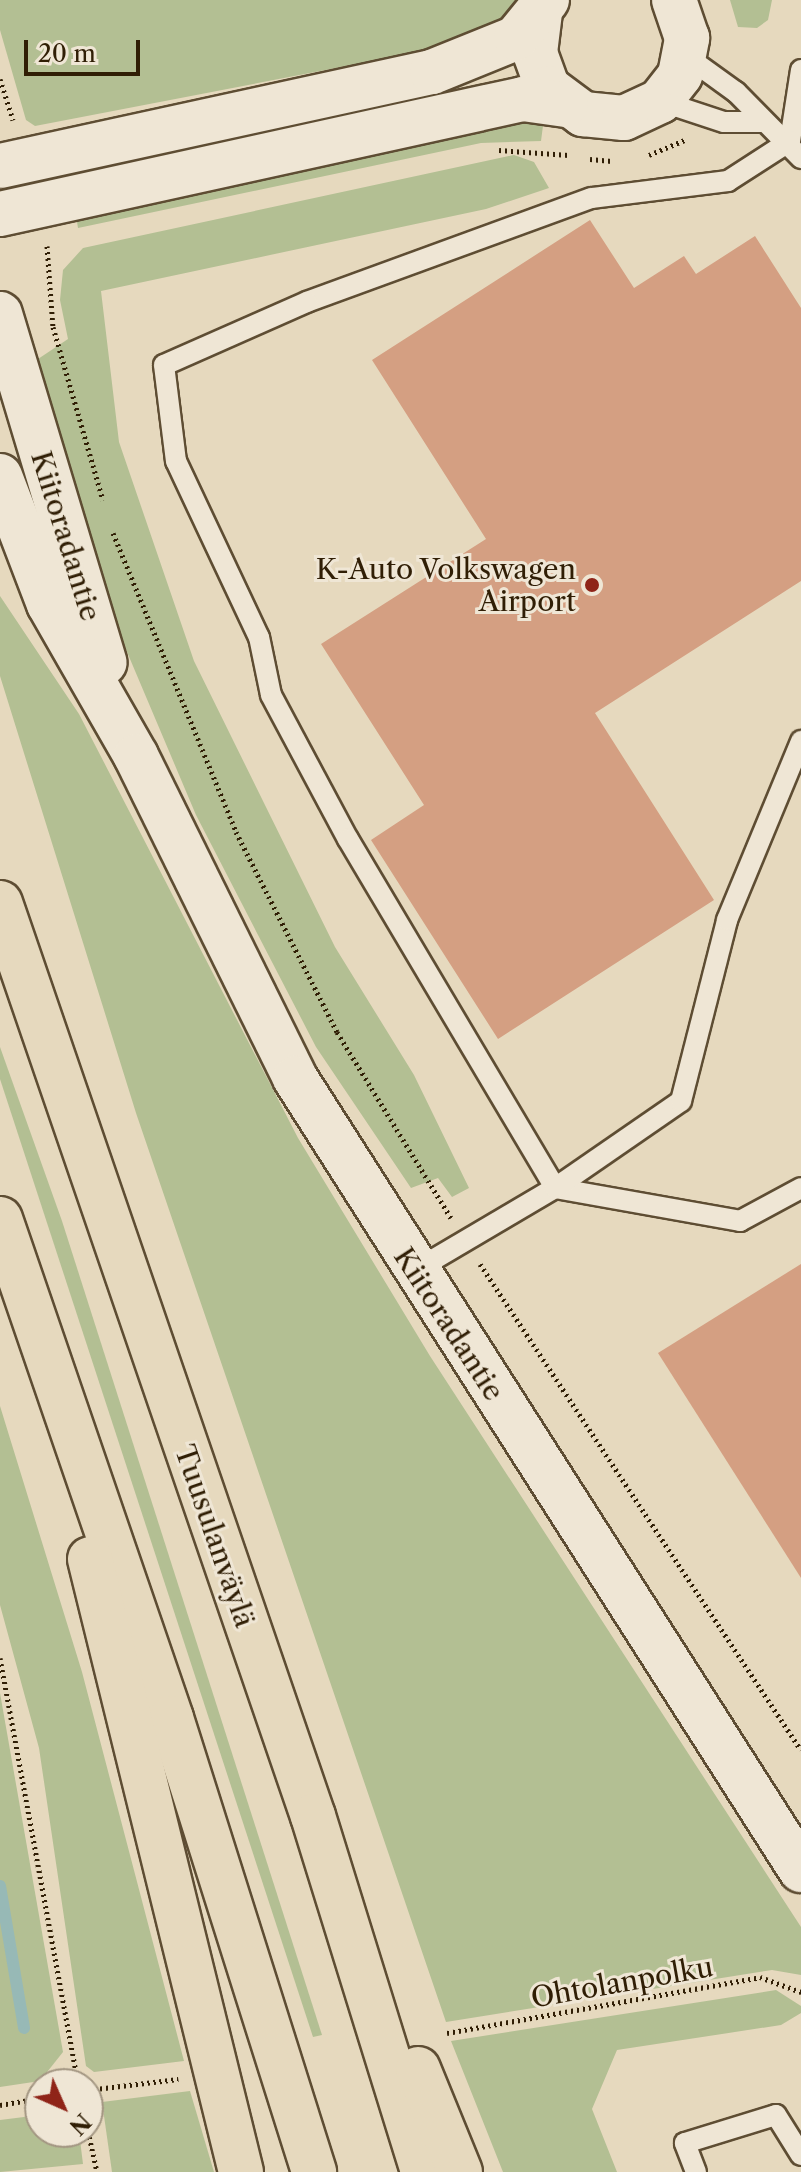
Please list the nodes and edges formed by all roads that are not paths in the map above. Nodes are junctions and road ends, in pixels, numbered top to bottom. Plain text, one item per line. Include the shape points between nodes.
1 (674, 0) edge
2 (544, 6) edge
3 (686, 56) junction
4 (801, 70) edge
5 (660, 101) junction
6 (566, 105) junction
7 (761, 122) junction
8 (796, 150) edge
9 (13, 163) edge
10 (18, 210) edge
11 (0, 314) edge
12 (0, 476) edge
13 (801, 741) edge
14 (136, 756) junction
15 (0, 903) edge
16 (555, 1188) junction
17 (801, 1188) edge
18 (0, 1219) edge
19 (414, 1271) junction
20 (19, 1273) junction
21 (313, 1816) junction
22 (801, 1870) edge
23 (801, 2155) edge
24 (241, 2172) edge
25 (314, 2172) edge
26 (423, 2172) edge
27 (460, 2172) edge
28 (696, 2172) edge

1 - 3 main road via 684,19
2 - 6 main road via 536,62
2 - 9 main road via 516,38 432,72
3 - 5 main road
3 - 7 lane via 736,92
4 - 8 lane
5 - 6 main road via 624,118 604,119
5 - 7 lane via 724,122
6 - 10 main road via 523,99
7 - 8 lane
8 - 16 lane via 728,181 591,198 307,302 164,365 176,461 259,637 271,695 348,839
11 - 14 main road, Kiitoradantie
12 - 14 main road, Kiitoradantie via 49,604
13 - 16 lane via 727,920 681,1101
14 - 19 main road, Kiitoradantie via 295,1078
15 - 21 highway, Tuusulanväylä
16 - 17 lane via 740,1221
16 - 19 lane
18 - 20 highway
19 - 22 main road, Kiitoradantie
20 - 24 highway
20 - 25 highway via 171,1718
21 - 26 highway, Tuusulanväylä
21 - 27 highway
23 - 28 lane via 776,2115 685,2143

